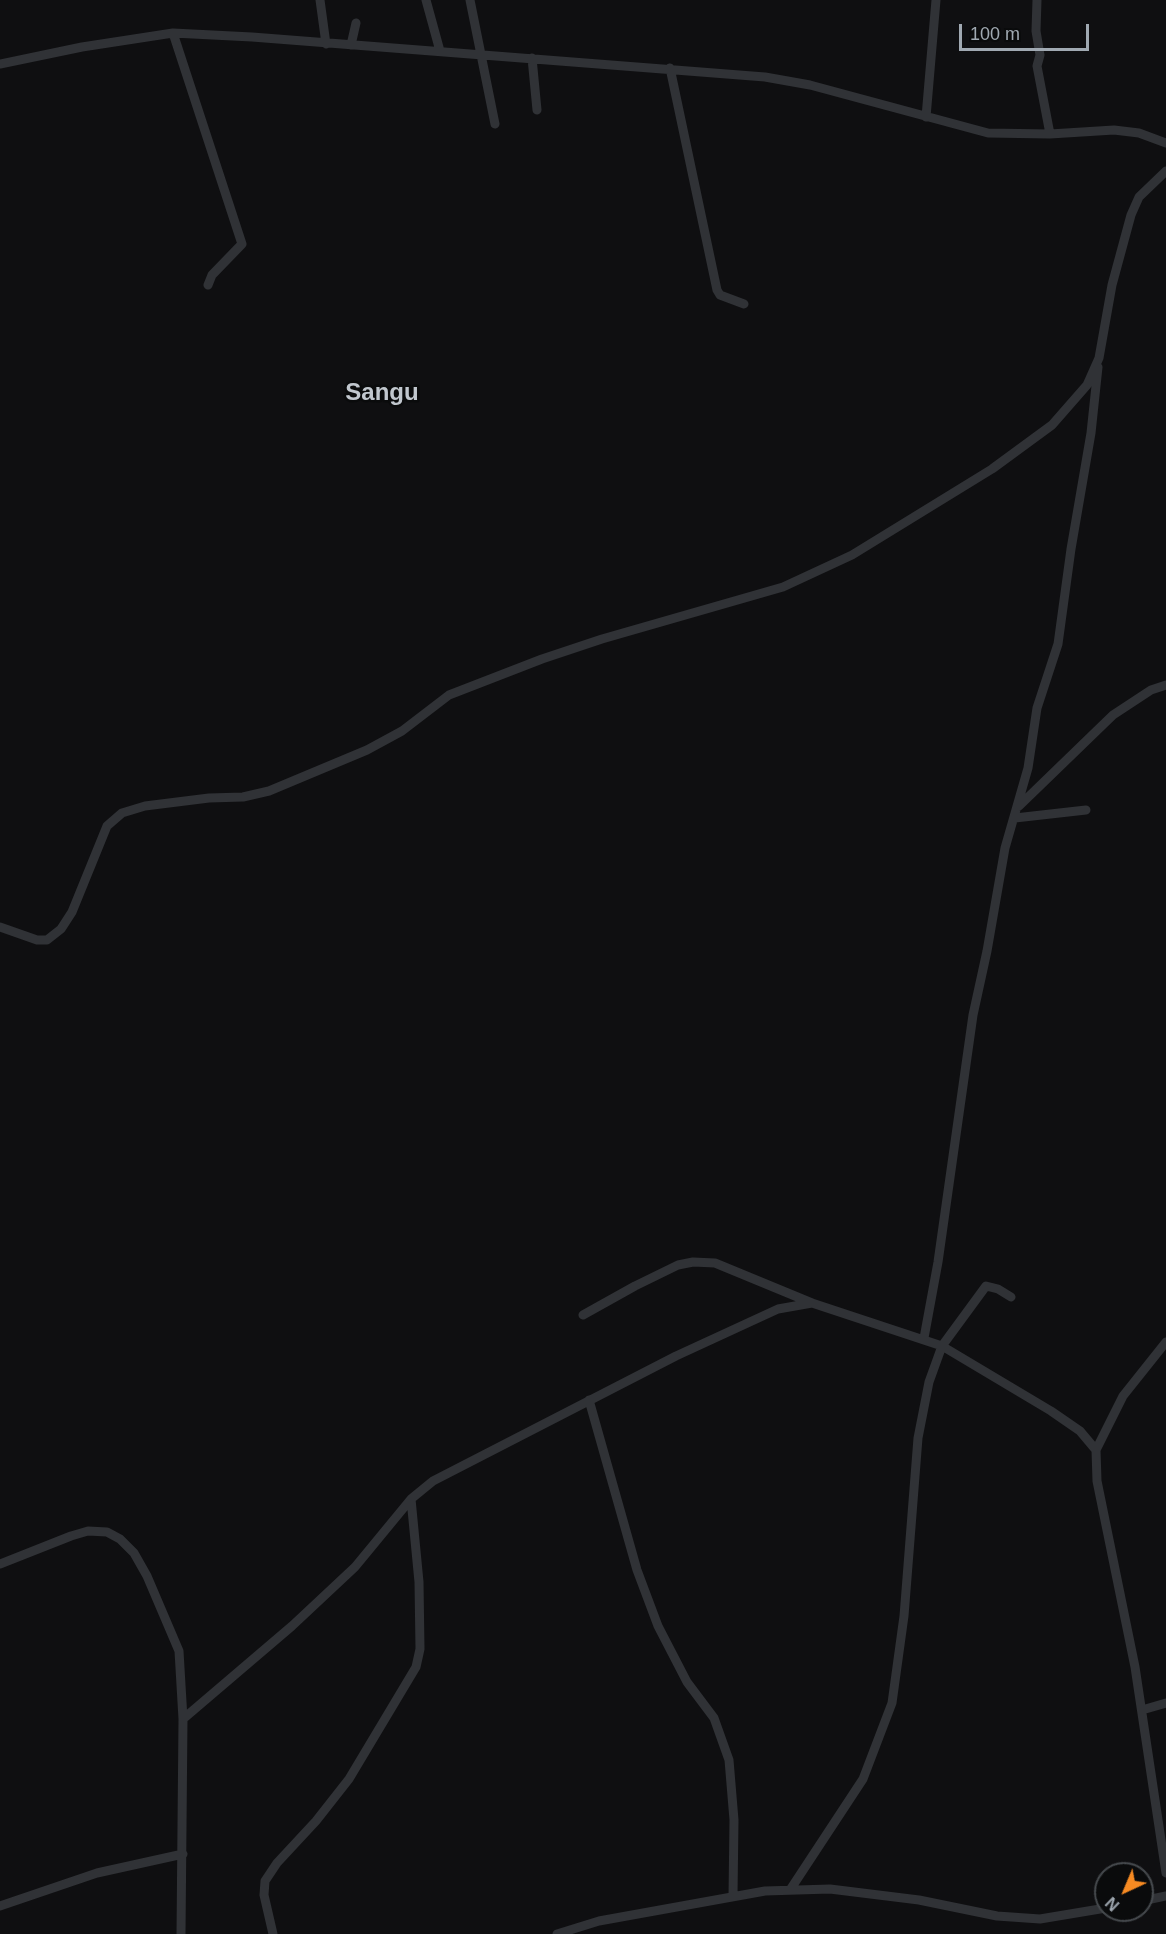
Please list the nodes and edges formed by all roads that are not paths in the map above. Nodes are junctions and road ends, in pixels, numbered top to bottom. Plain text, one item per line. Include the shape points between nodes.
1 (320, 0) edge
2 (426, 0) edge
3 (470, 0) edge
4 (936, 0) edge
5 (1037, 0) edge
6 (356, 23) dead end
7 (173, 33) junction
8 (326, 44) junction
9 (351, 45) junction
10 (440, 51) junction
11 (479, 54) junction
12 (532, 58) junction
13 (0, 64) edge
14 (670, 68) junction
15 (537, 110) dead end
16 (926, 117) junction
17 (495, 124) dead end
18 (1050, 134) junction
19 (1166, 143) edge
20 (1166, 171) edge
21 (208, 285) dead end
22 (744, 304) dead end
23 (1099, 358) junction
24 (1166, 685) edge
25 (1019, 806) junction
26 (1086, 810) dead end
27 (1015, 818) junction
28 (0, 927) edge
29 (1011, 1297) dead end
30 (812, 1303) junction
31 (583, 1315) dead end
32 (924, 1338) junction
33 (1166, 1342) edge
34 (942, 1346) junction
35 (589, 1400) junction
36 (1096, 1450) junction
37 (411, 1499) junction
38 (0, 1564) edge
39 (1166, 1703) edge
40 (1142, 1710) junction
41 (183, 1719) junction
42 (183, 1854) junction
43 (1166, 1873) edge
44 (790, 1890) junction
45 (733, 1896) junction
46 (0, 1906) edge
47 (1094, 1911) edge
48 (181, 1934) edge
49 (273, 1934) edge
50 (557, 1934) edge

1 - 8 street
2 - 10 street
3 - 11 street
4 - 16 street
5 - 18 street via 1037,66
6 - 9 street
7 - 8 street
7 - 13 street
7 - 21 street via 242,244 212,275
8 - 9 street
9 - 10 street
10 - 11 street
11 - 12 street
11 - 17 street
12 - 14 street
12 - 15 street
14 - 16 street via 810,85
14 - 22 street via 717,290 720,295
16 - 18 street via 988,133
18 - 19 street via 1114,130 1139,133
20 - 23 street via 1139,196 1131,215 1112,285
23 - 25 street via 1058,644 1036,708
23 - 28 street via 1087,385 1052,425 992,469 852,555 783,587 602,639 456,693 367,750 269,791 145,806 123,813 114,817 104,832 72,912 61,929 47,940 37,940
24 - 25 street via 1151,690 1113,715
25 - 27 street
26 - 27 street
27 - 32 street via 1005,848 973,1015
29 - 34 street via 986,1286
30 - 31 street via 715,1263 693,1262 678,1265
30 - 32 street
30 - 35 street via 778,1309
32 - 34 street
33 - 36 street via 1123,1396
34 - 36 street via 1051,1411 1080,1431
34 - 44 street via 929,1382 918,1438 892,1703 864,1779
35 - 37 street via 433,1481
35 - 45 street via 637,1570 658,1626 687,1682 714,1718 729,1760 734,1820
36 - 40 street via 1097,1481
37 - 41 street via 355,1567
37 - 49 street via 419,1582 420,1649 416,1667 349,1779 265,1881 264,1895
38 - 41 street via 88,1531 107,1532 120,1539 134,1553 147,1576 178,1651
39 - 40 street
40 - 43 street
41 - 42 street
42 - 46 street via 97,1874
42 - 48 street
44 - 45 street
44 - 47 street via 831,1889 1023,1918
45 - 50 street via 599,1921

